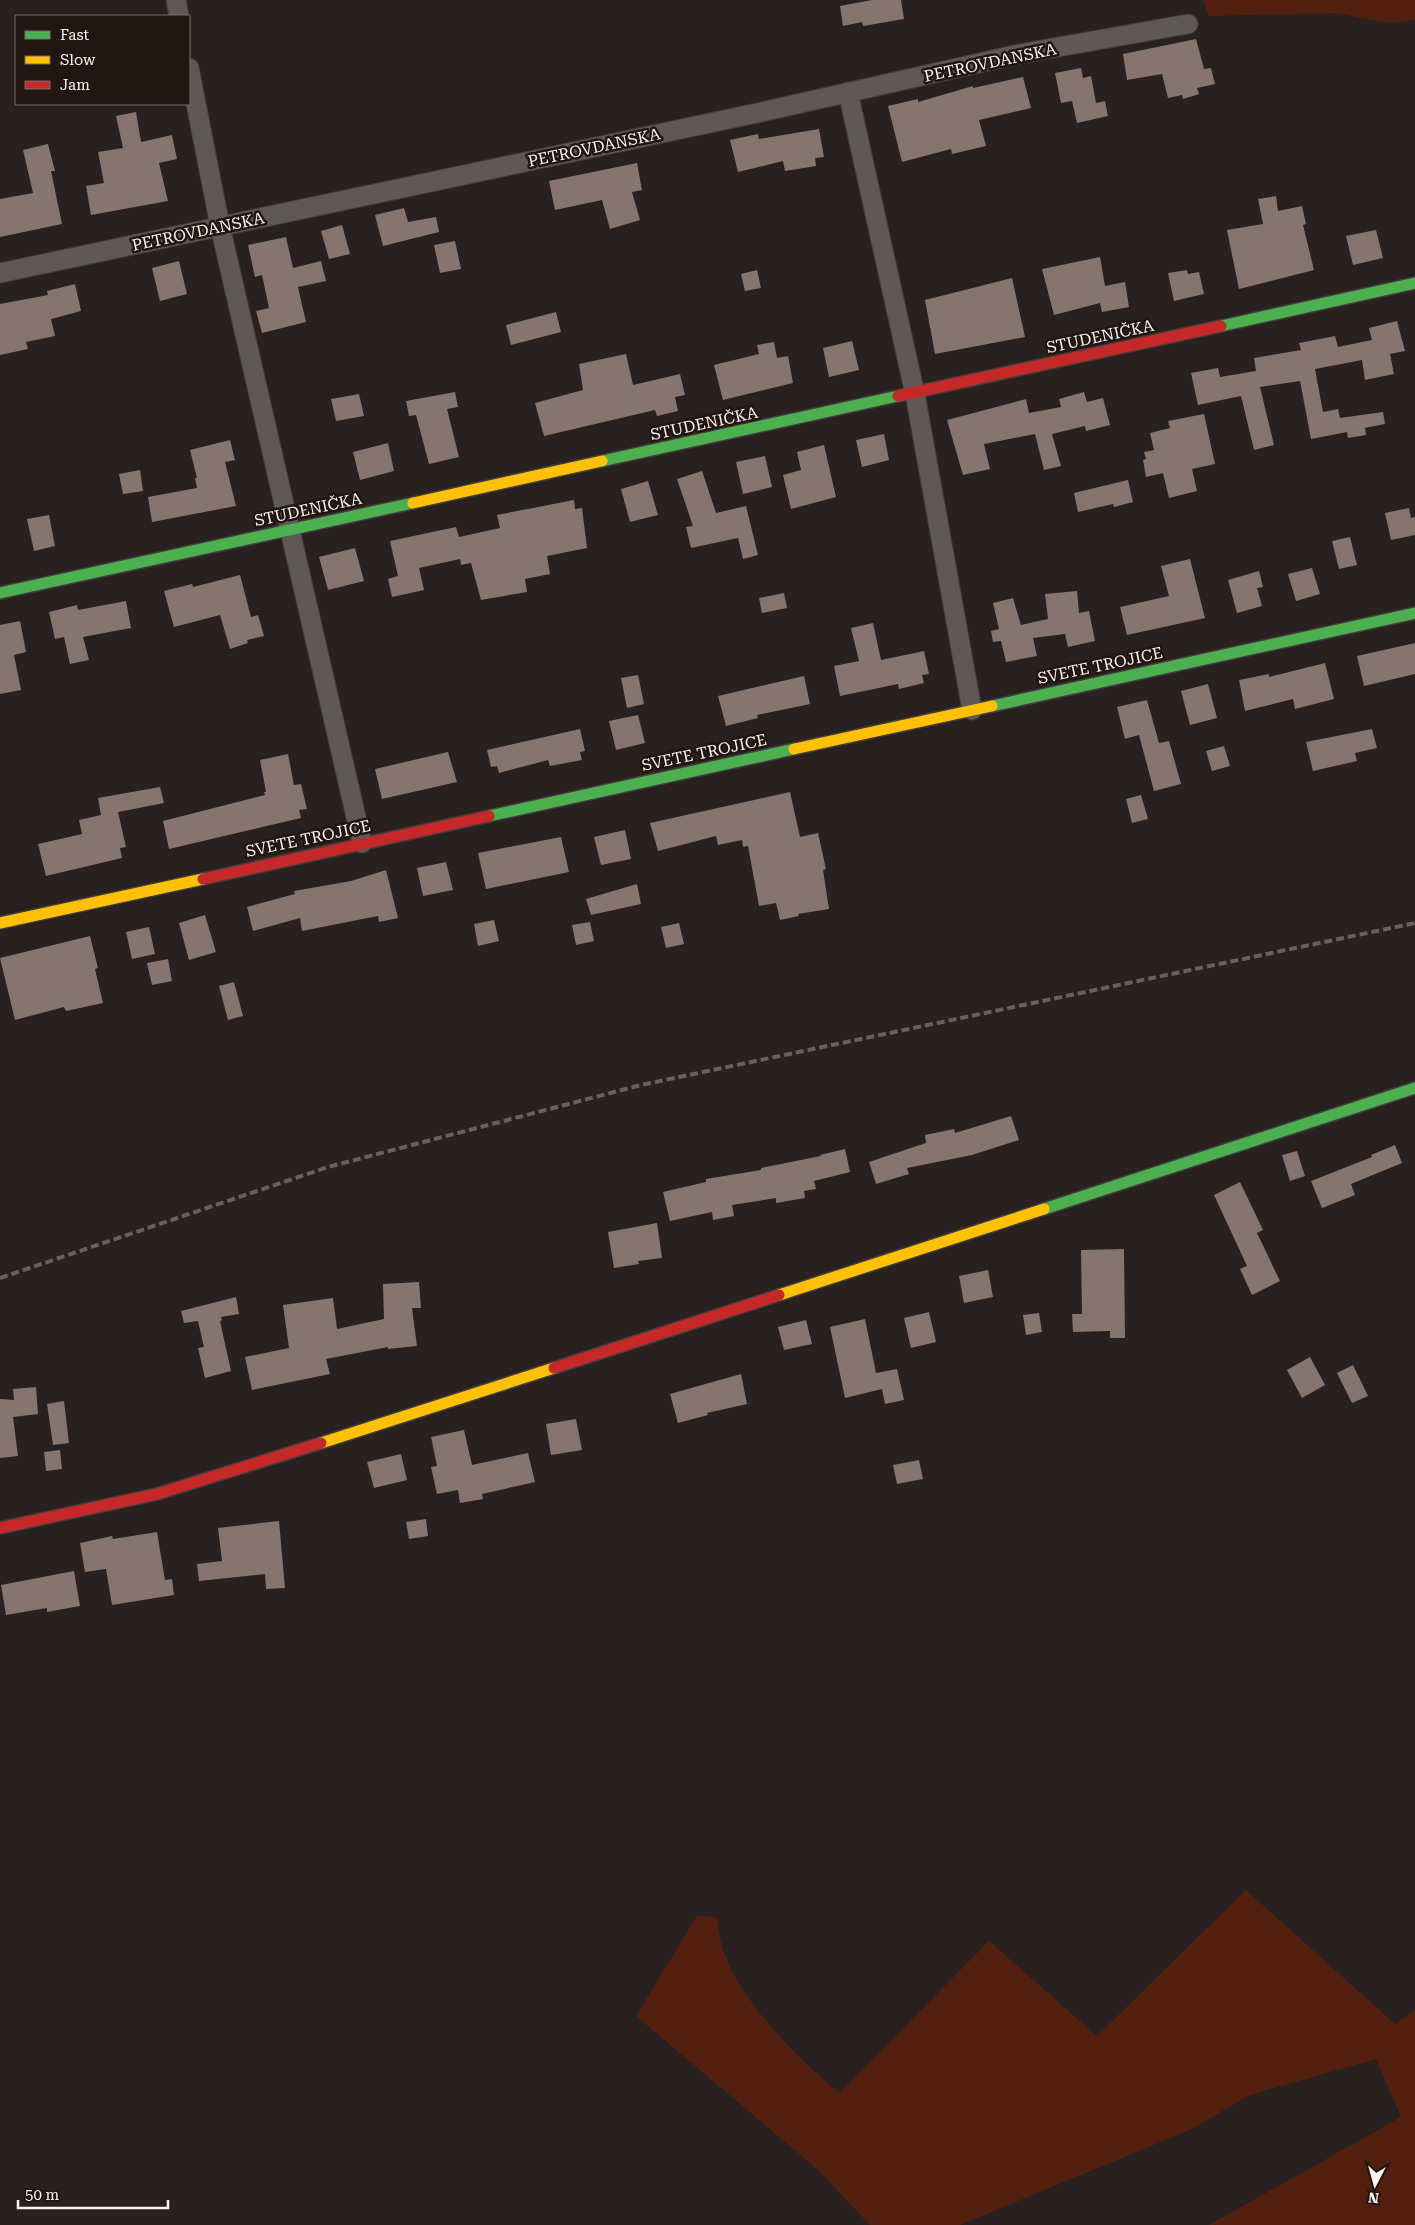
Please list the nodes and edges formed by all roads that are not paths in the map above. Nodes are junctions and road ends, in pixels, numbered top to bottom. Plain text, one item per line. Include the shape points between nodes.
1 (176, 0) edge
2 (179, 15) edge
3 (1188, 24) dead end
4 (190, 73) edge
5 (848, 92) junction
6 (220, 226) junction
7 (0, 273) edge
8 (1415, 283) edge
9 (915, 394) junction
10 (288, 530) junction
11 (0, 594) edge
12 (1415, 613) edge
13 (972, 710) junction
14 (362, 843) junction
15 (0, 922) edge
16 (1415, 1088) edge
17 (0, 1528) edge

1 - 2 street
3 - 5 street, PETROVDANSKA via 1019,54
4 - 6 street
5 - 6 street, PETROVDANSKA
5 - 9 street
6 - 7 street, PETROVDANSKA
6 - 10 street
8 - 9 street, STUDENIČKA
9 - 10 street, STUDENIČKA
9 - 13 street
10 - 11 street, STUDENIČKA
10 - 14 street
12 - 13 street, SVETE TROJICE
13 - 14 street, SVETE TROJICE
14 - 15 street, SVETE TROJICE
16 - 17 street via 260,1463 157,1494

